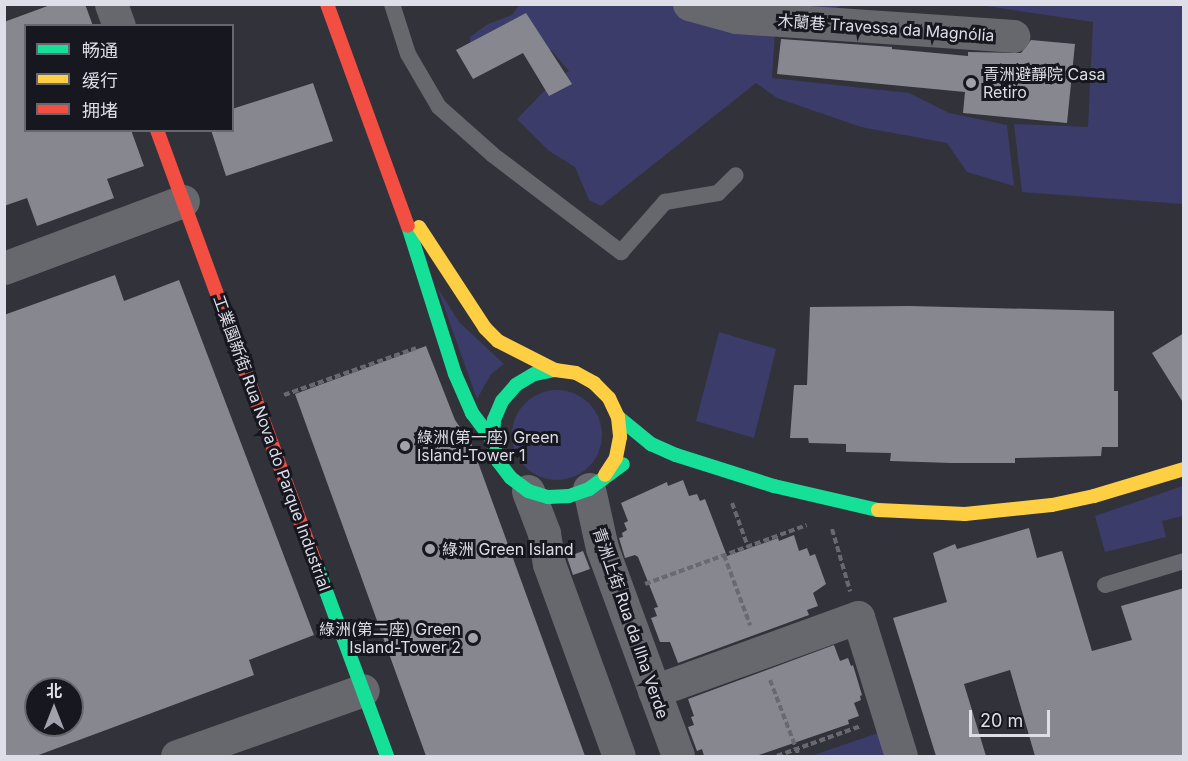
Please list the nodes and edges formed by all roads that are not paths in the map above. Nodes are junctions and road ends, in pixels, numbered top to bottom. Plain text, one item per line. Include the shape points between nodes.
1 (111, 4) edge
2 (327, 4) edge
3 (392, 4) edge
4 (689, 4) edge
5 (117, 24) edge
6 (1013, 36) dead end
7 (158, 132) edge
8 (736, 174) dead end
9 (397, 193) junction
10 (183, 201) junction
11 (4, 268) edge
12 (555, 370) junction
13 (618, 417) junction
14 (493, 441) junction
15 (676, 455) junction
16 (1184, 469) edge
17 (597, 482) junction
18 (528, 491) junction
19 (1184, 561) edge
20 (1105, 585) dead end
21 (363, 690) junction
22 (654, 691) junction
23 (177, 756) edge
24 (387, 756) edge
25 (619, 756) edge
26 (678, 756) edge
27 (901, 756) edge

1 - 5 street
2 - 9 main road
3 - 8 lane via 408,54 439,107 493,155 621,252 665,202 718,193
4 - 6 street, 木蘭巷 Travessa da Magnólia via 736,17
7 - 10 main road, 工業園新街 Rua Nova do Parque Industrial
9 - 12 main road via 485,328 498,341
9 - 14 main road via 455,374 472,414
10 - 11 street
10 - 21 main road, 工業園新街 Rua Nova do Parque Industrial
12 - 13 main road via 576,373 594,383 609,398
12 - 14 main road via 534,374 516,385 502,401 494,420
13 - 15 main road via 651,444
13 - 17 main road via 616,458
14 - 18 main road via 498,461
15 - 16 main road via 882,516 1054,511
15 - 17 main road via 628,460
17 - 18 main road via 569,496 548,497
17 - 22 street, 青洲上街 Rua da Ilha Verde via 602,548
18 - 25 street via 544,533 549,564
19 - 20 lane
21 - 23 street
21 - 24 main road, 工業園新街 Rua Nova do Parque Industrial
22 - 26 street, 青洲上街 Rua da Ilha Verde
22 - 27 street via 858,617

